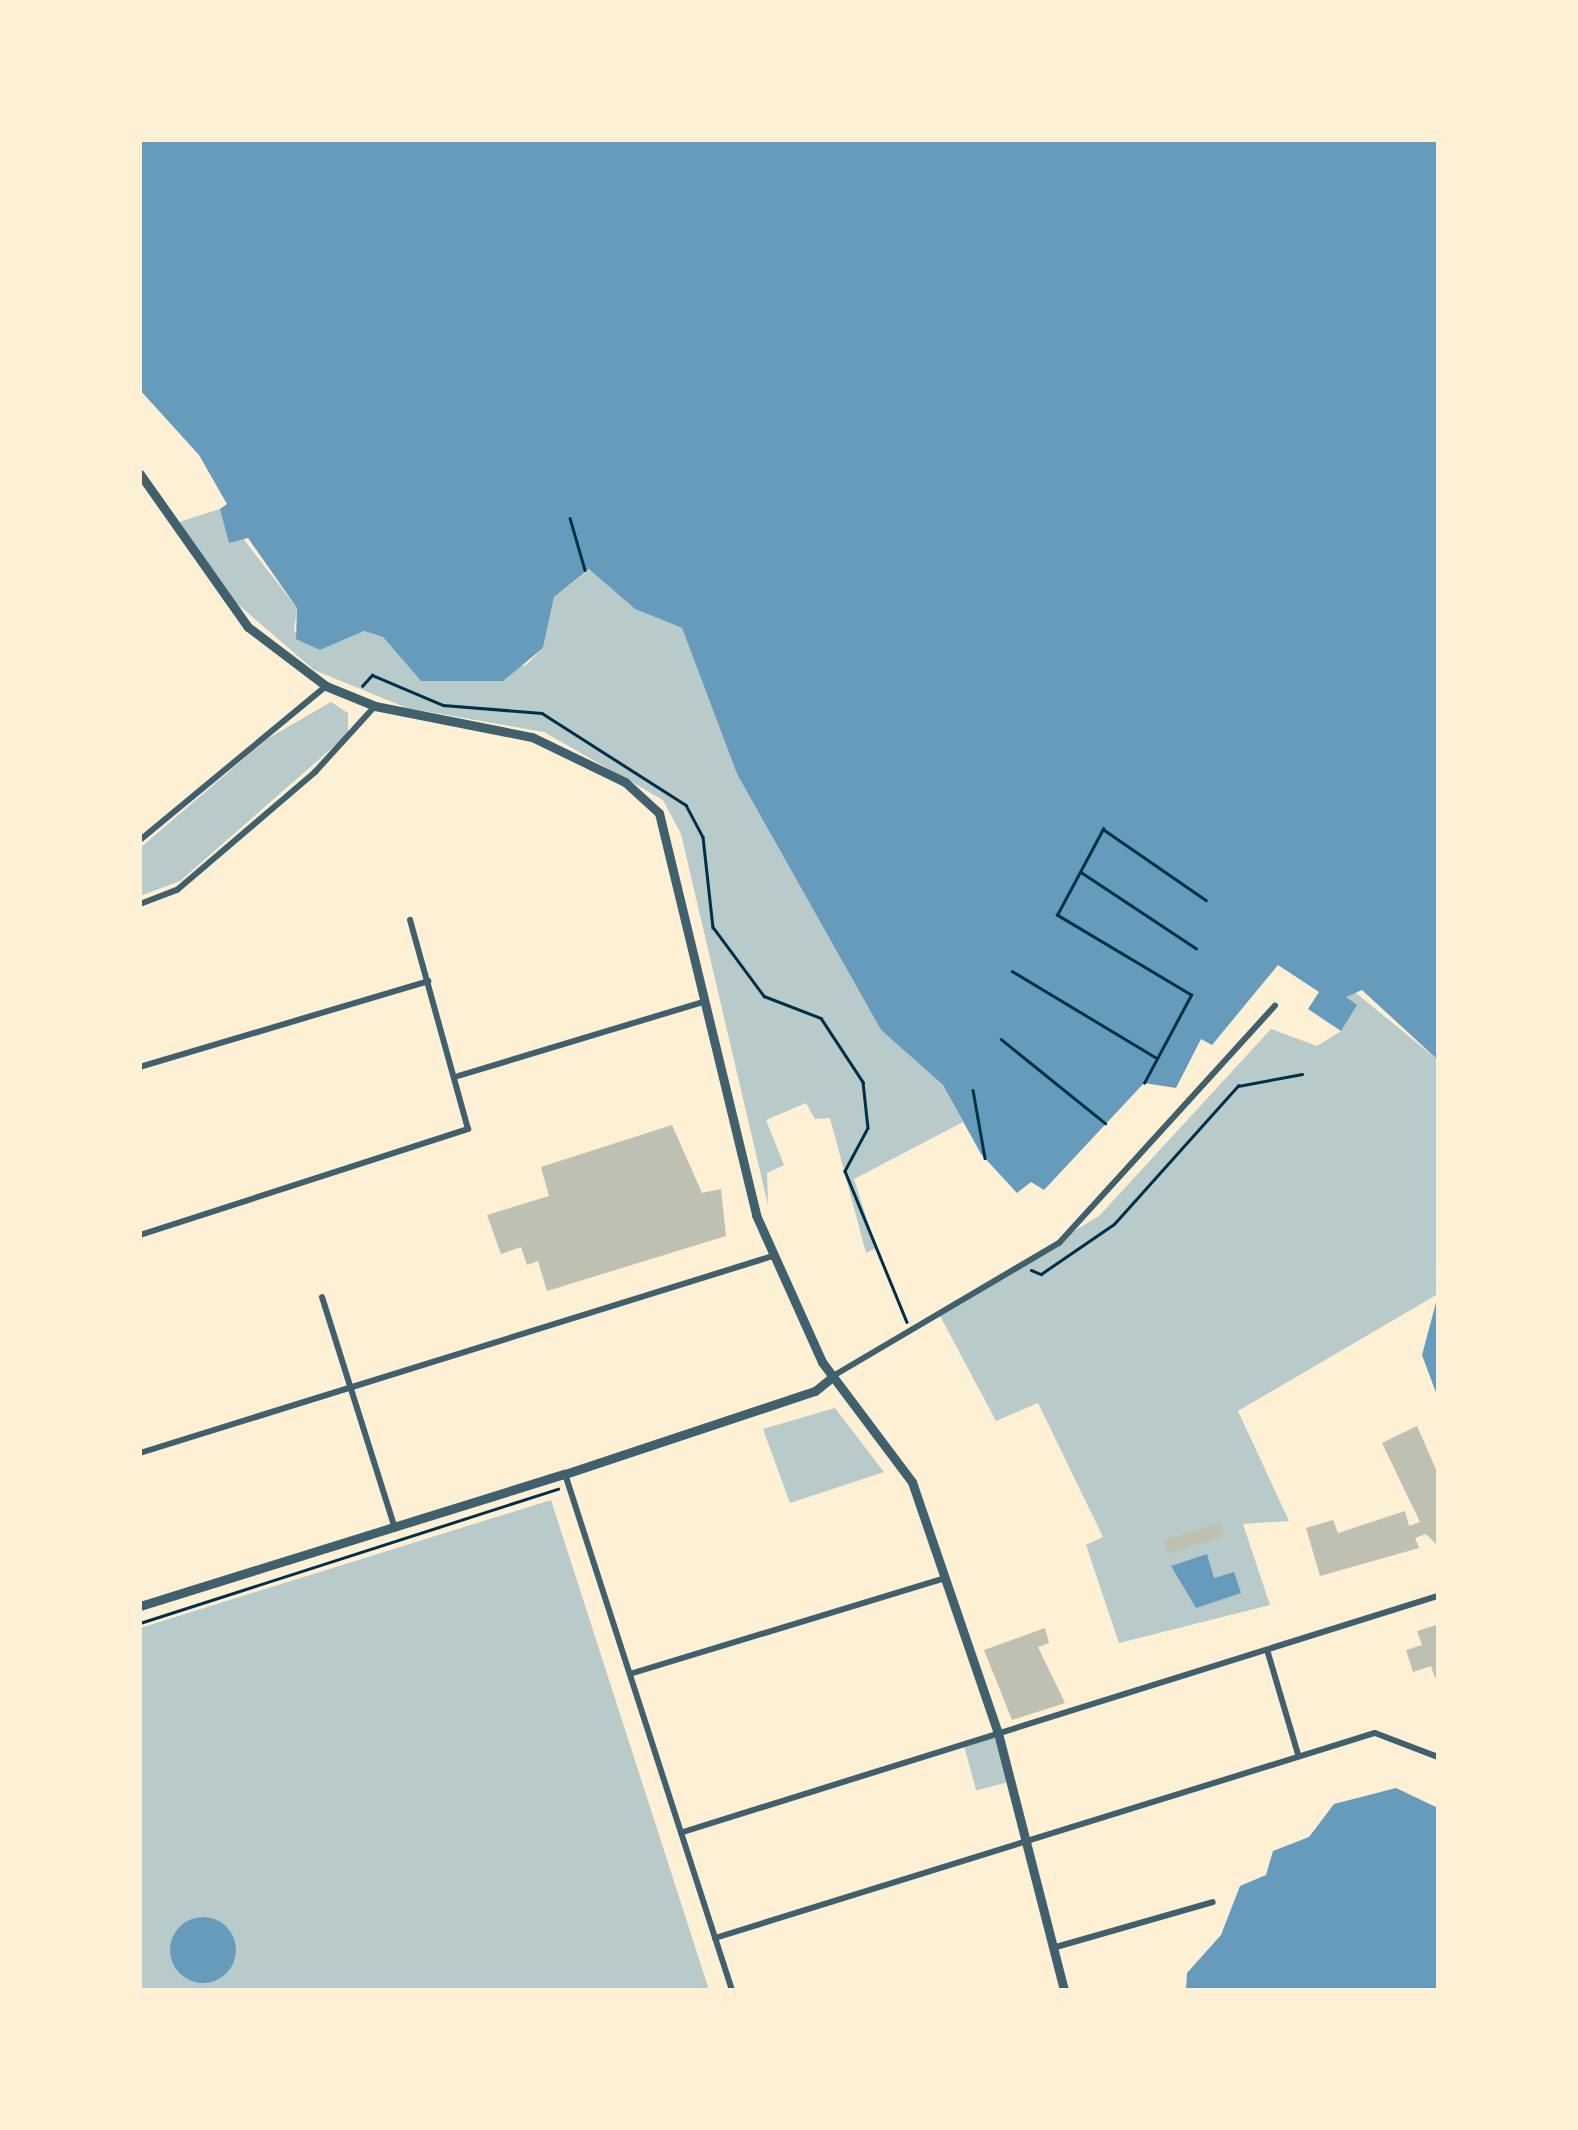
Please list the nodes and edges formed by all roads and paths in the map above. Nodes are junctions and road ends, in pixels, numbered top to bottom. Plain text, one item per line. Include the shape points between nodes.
1 (140, 474) edge
2 (570, 518) dead end
3 (586, 570) dead end
4 (326, 686) junction
5 (375, 706) junction
6 (140, 840) edge
7 (1080, 871) junction
8 (1206, 900) dead end
9 (140, 904) edge
10 (410, 920) dead end
11 (1196, 948) dead end
12 (1012, 971) dead end
13 (428, 981) junction
14 (706, 1001) junction
15 (1275, 1006) dead end
16 (1001, 1038) dead end
17 (1156, 1058) junction
18 (140, 1067) edge
19 (1302, 1074) dead end
20 (458, 1076) junction
21 (1144, 1083) dead end
22 (973, 1090) dead end
23 (1105, 1123) dead end
24 (985, 1158) dead end
25 (140, 1234) edge
26 (772, 1256) junction
27 (1031, 1270) dead end
28 (322, 1297) dead end
29 (832, 1377) junction
30 (350, 1388) junction
31 (140, 1453) edge
32 (565, 1474) junction
33 (549, 1492) dead end
34 (395, 1530) junction
35 (945, 1578) junction
36 (1438, 1596) edge
37 (140, 1606) edge
38 (140, 1623) edge
39 (1268, 1654) junction
40 (633, 1673) junction
41 (998, 1733) junction
42 (1298, 1754) junction
43 (1438, 1757) edge
44 (682, 1832) junction
45 (1026, 1835) junction
46 (1213, 1902) dead end
47 (716, 1938) junction
48 (1056, 1947) junction
49 (732, 1990) edge
50 (1064, 1990) edge

1 - 4 street via 248,627
2 - 3 path
4 - 5 street
4 - 6 street
5 - 9 street via 328,760 177,890
5 - 14 street via 532,737 640,792 671,841
7 - 8 path via 1104,829
7 - 11 path
7 - 17 path via 1057,916 1191,995
10 - 13 street
12 - 17 path
13 - 18 street
13 - 20 street
14 - 20 street
14 - 26 street
15 - 29 street via 1059,1243
16 - 23 path
17 - 21 path
19 - 27 path via 1238,1086 1114,1224 1041,1274
20 - 25 street via 468,1130
22 - 24 path
26 - 29 street
26 - 30 street
28 - 30 street
29 - 32 street via 815,1391
29 - 35 street via 904,1464
30 - 31 street
30 - 34 street
32 - 34 street
32 - 40 street
33 - 38 path
34 - 37 street
35 - 40 street
35 - 41 street
36 - 39 street
39 - 41 street
39 - 42 street
40 - 44 street
41 - 44 street
41 - 45 street
42 - 43 street via 1375,1733
42 - 45 street
44 - 47 street
45 - 47 street
45 - 48 street
46 - 48 street
47 - 49 street
48 - 50 street

